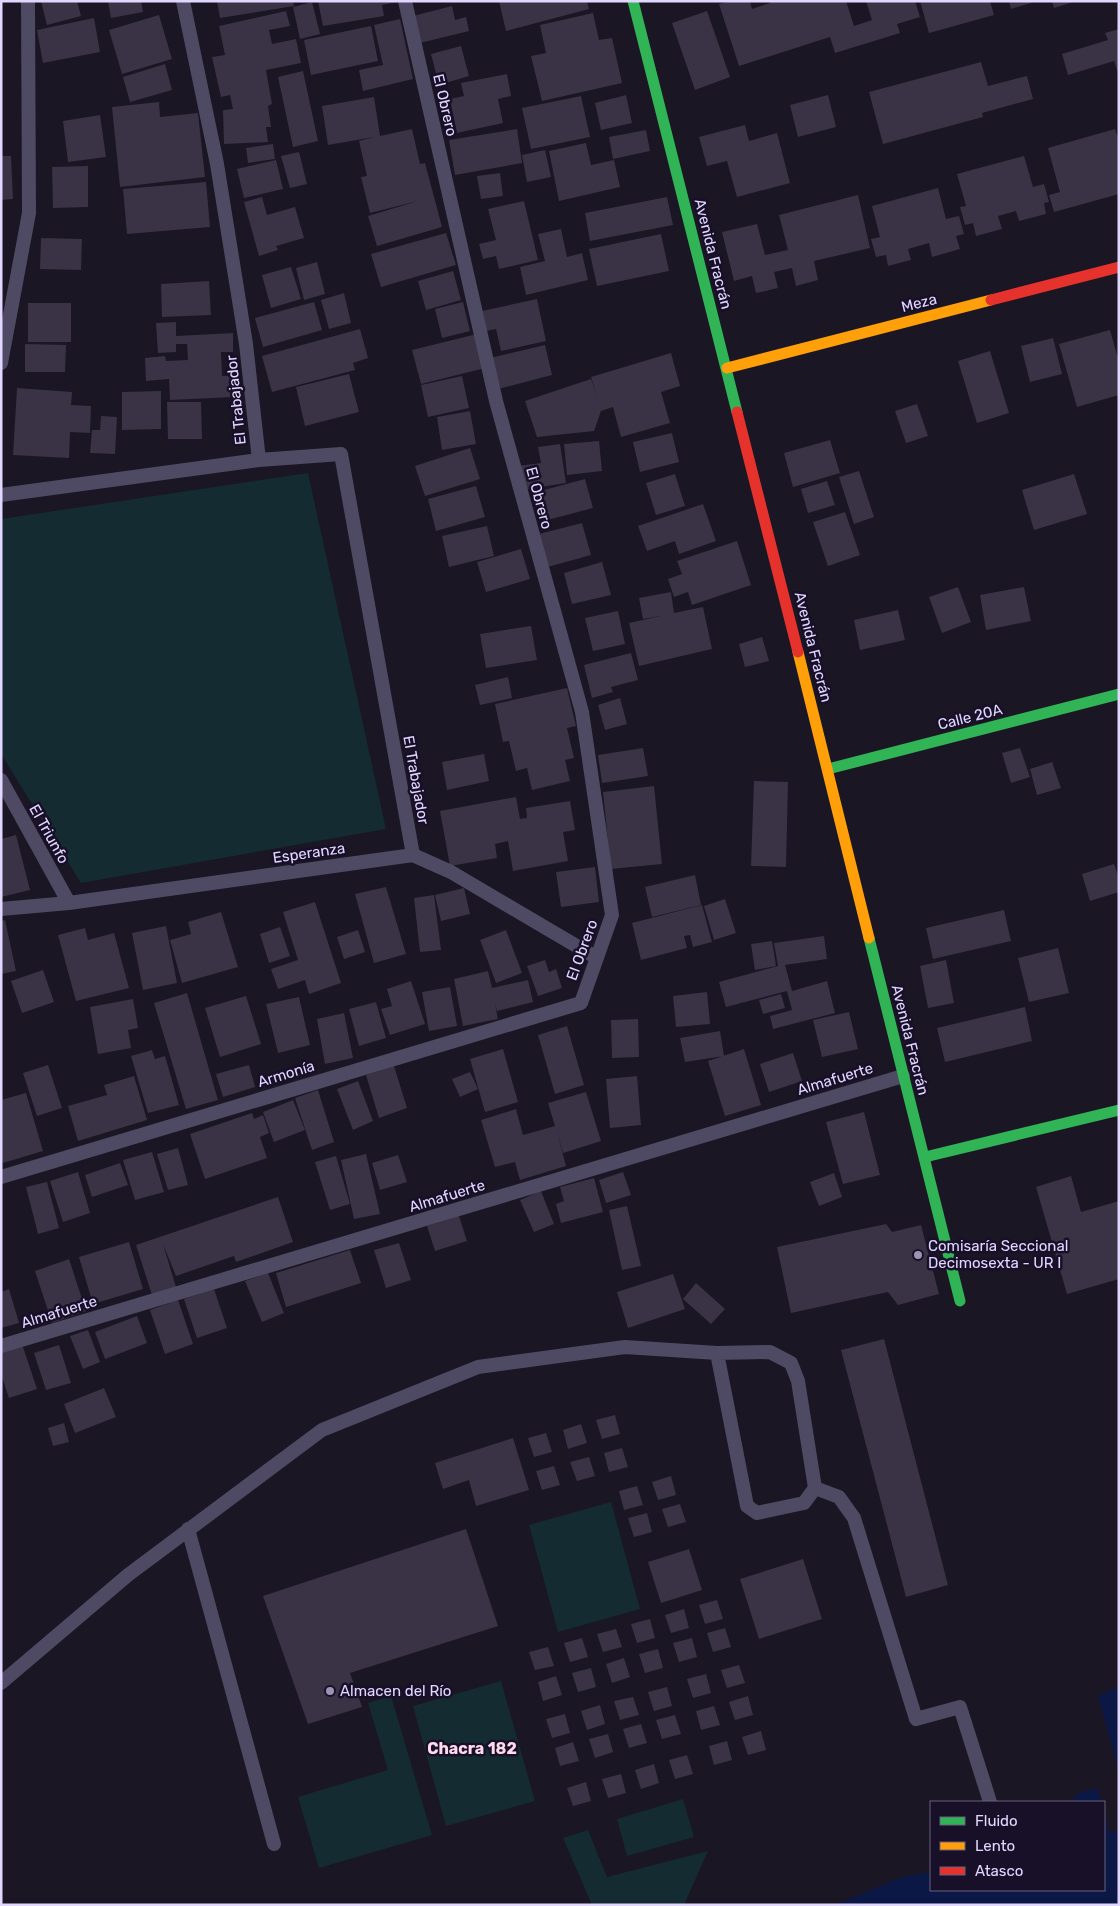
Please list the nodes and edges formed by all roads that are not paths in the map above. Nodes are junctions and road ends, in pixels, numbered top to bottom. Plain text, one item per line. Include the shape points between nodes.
1 (28, 1) edge
2 (183, 1) edge
3 (404, 1) edge
4 (633, 1) edge
5 (1119, 267) edge
6 (1, 363) edge
7 (726, 368) junction
8 (259, 460) junction
9 (1, 495) edge
10 (1119, 694) edge
11 (828, 769) junction
12 (1, 780) edge
13 (413, 855) junction
14 (69, 903) junction
15 (1, 909) edge
16 (597, 958) junction
17 (580, 1003) joint
18 (903, 1076) junction
19 (1119, 1110) edge
20 (925, 1157) junction
21 (1, 1176) edge
22 (960, 1301) dead end
23 (1, 1346) edge
24 (717, 1353) junction
25 (815, 1488) junction
26 (188, 1529) junction
27 (1, 1683) edge
28 (990, 1801) edge
29 (274, 1844) dead end

1 - 6 lane via 29,213
2 - 8 lane, El Trabajador via 217,164 246,344
3 - 16 lane, El Obrero via 496,401 582,712 612,915
4 - 7 main road, Avenida Fracrán
5 - 7 main road, Meza
7 - 11 main road, Avenida Fracrán
8 - 9 lane
8 - 13 lane, El Trabajador via 341,454
10 - 11 main road, Calle 20A
11 - 18 main road, Avenida Fracrán
12 - 14 lane, El Triunfo
13 - 14 lane, Esperanza
13 - 16 lane via 451,872
14 - 15 lane, Esperanza
16 - 17 lane, El Obrero
17 - 21 lane, Armonía
18 - 20 main road, Avenida Fracrán
18 - 23 lane, Almafuerte
19 - 20 main road
20 - 22 main road, Avenida Fracrán
24 - 25 lane via 770,1352 792,1363 798,1381
24 - 25 lane via 747,1506 757,1513 804,1503
24 - 26 lane via 625,1347 478,1367 322,1430
25 - 28 lane via 839,1497 854,1518 916,1719 960,1707
26 - 27 lane via 128,1575
26 - 29 lane

